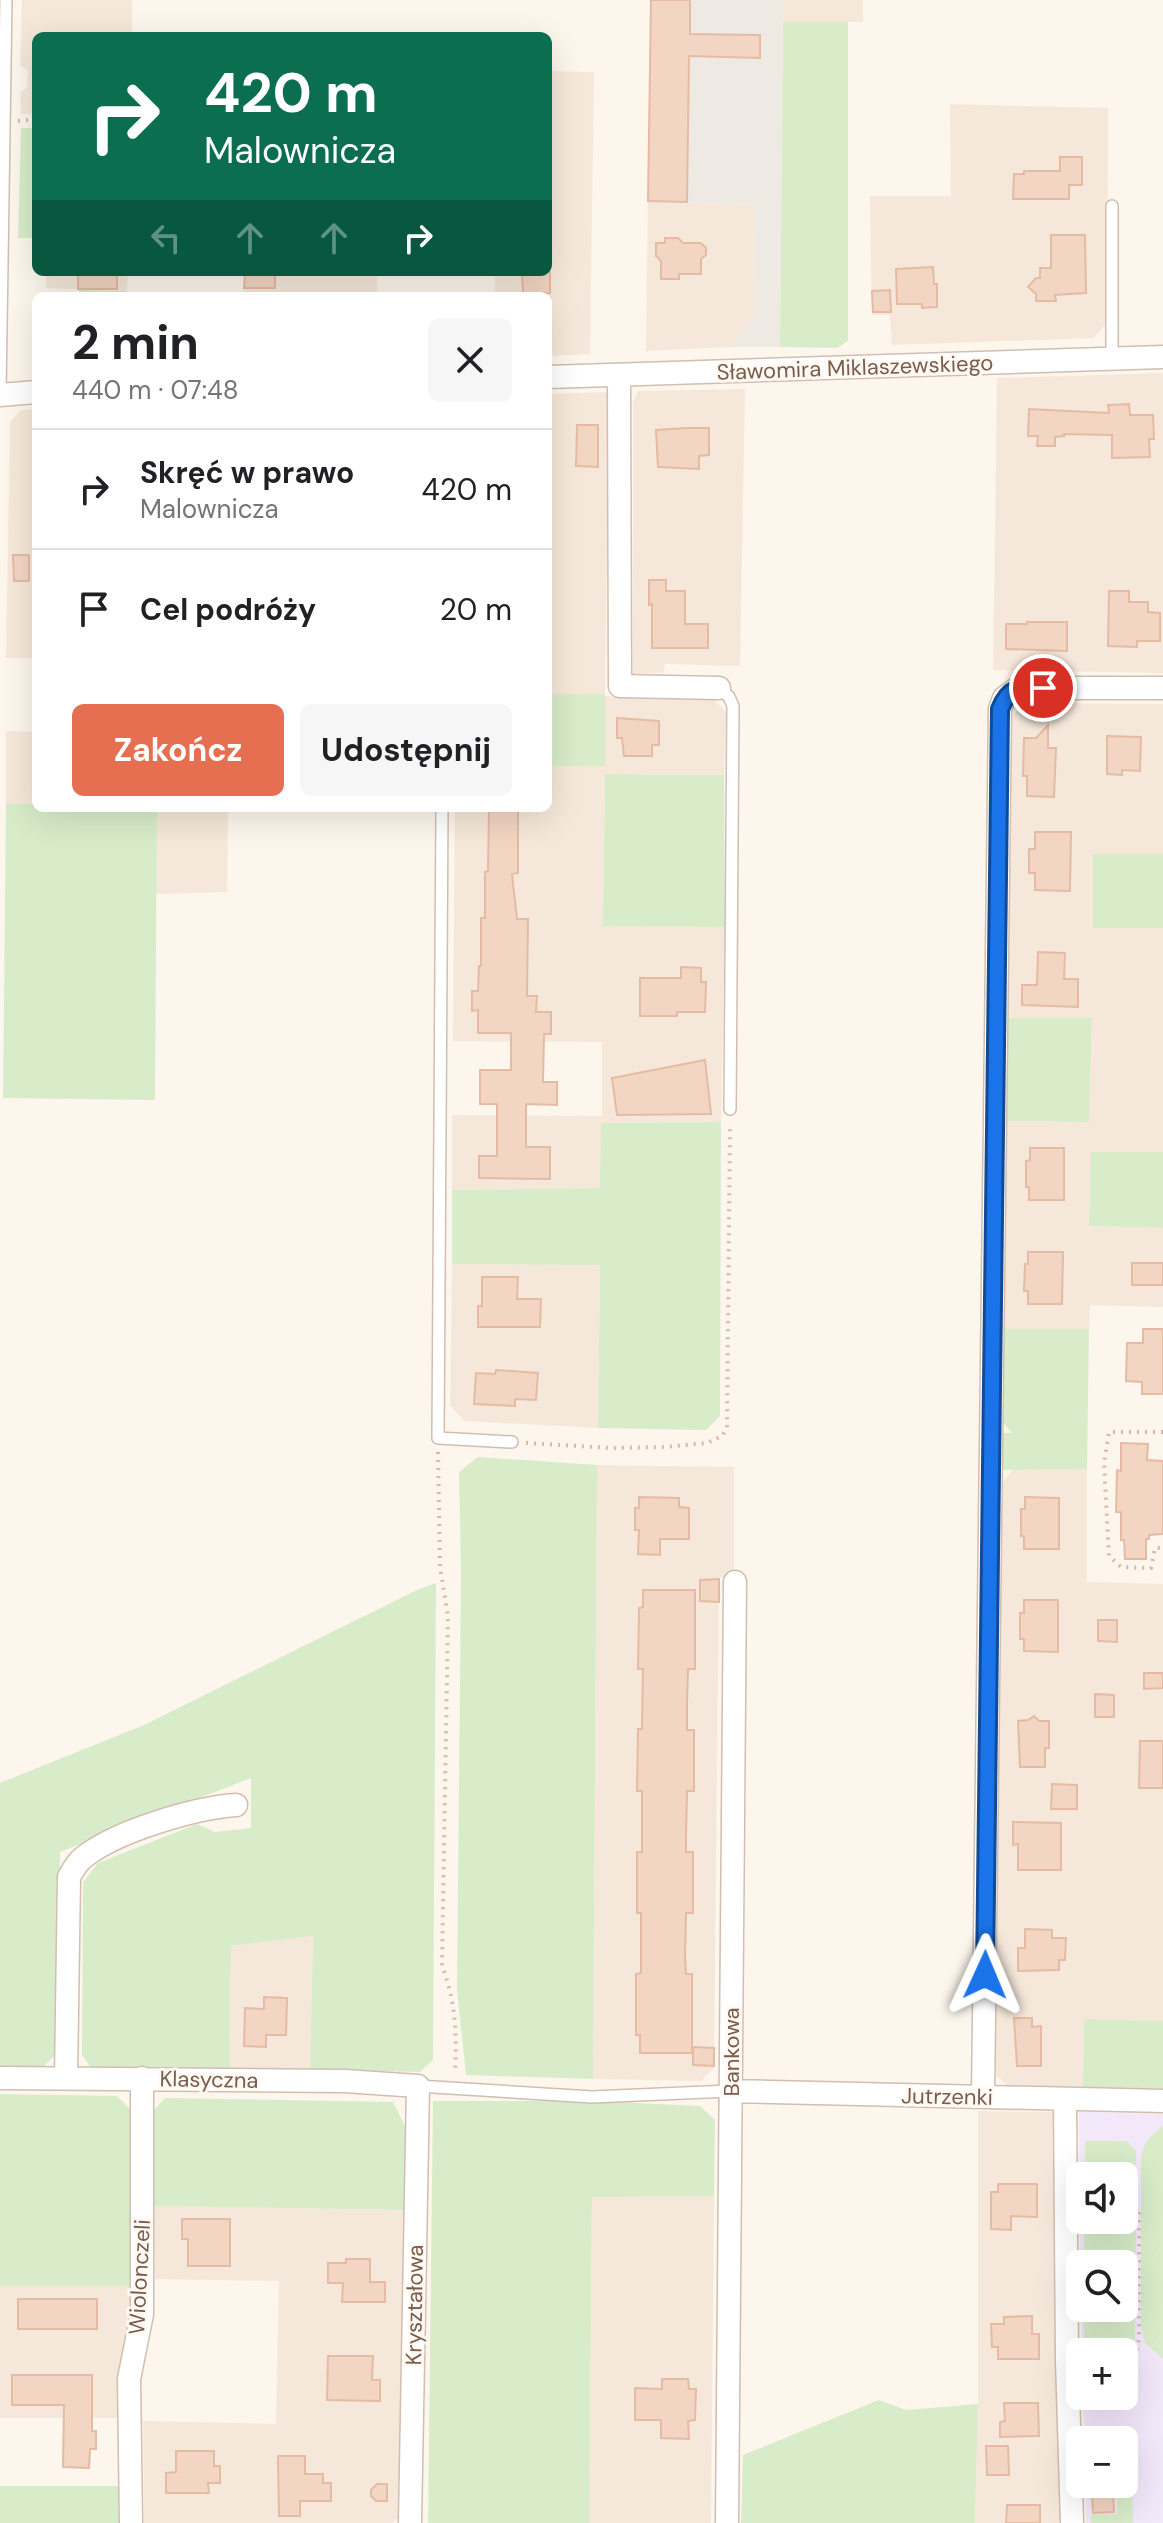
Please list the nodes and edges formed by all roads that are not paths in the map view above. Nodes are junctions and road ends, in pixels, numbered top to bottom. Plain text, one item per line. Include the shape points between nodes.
1 (6, 0) edge
2 (1112, 206) dead end
3 (1163, 357) edge
4 (1112, 359) junction
5 (619, 375) junction
6 (552, 377) edge
7 (32, 392) edge
8 (0, 395) edge
9 (719, 688) joint
10 (1163, 688) edge
11 (442, 812) edge
12 (730, 1109) road end
13 (512, 1442) road end
14 (735, 1582) dead end
15 (236, 1805) dead end
16 (66, 2077) junction
17 (0, 2078) edge
18 (142, 2078) junction
19 (418, 2086) junction
20 (730, 2091) junction
21 (983, 2097) junction
22 (1065, 2099) junction
23 (1163, 2101) edge
24 (131, 2523) edge
25 (410, 2523) edge
26 (727, 2523) edge
27 (1072, 2523) edge

1 - 8 lane
2 - 4 lane
3 - 4 street, Sławomira Miklaszewskiego
4 - 5 street, Sławomira Miklaszewskiego
5 - 6 street, Sławomira Miklaszewskiego
5 - 9 street via 620,686
7 - 8 street
9 - 12 lane via 733,706
10 - 21 street via 1018,688 1004,698 1000,709
11 - 13 lane via 438,1438
14 - 20 street, Bankowa
15 - 16 street via 210,1806 116,1837 81,1859 69,1877
16 - 17 street, Klasyczna
16 - 18 street, Klasyczna
18 - 19 street, Klasyczna
18 - 24 street, Wiolonczeli via 142,2314 129,2379
19 - 20 lane via 592,2097
19 - 25 street, Kryształowa
20 - 21 street, Jutrzenki
20 - 26 street, Bankowa
21 - 22 street, Jutrzenki
22 - 23 street, Jutrzenki
22 - 27 street

